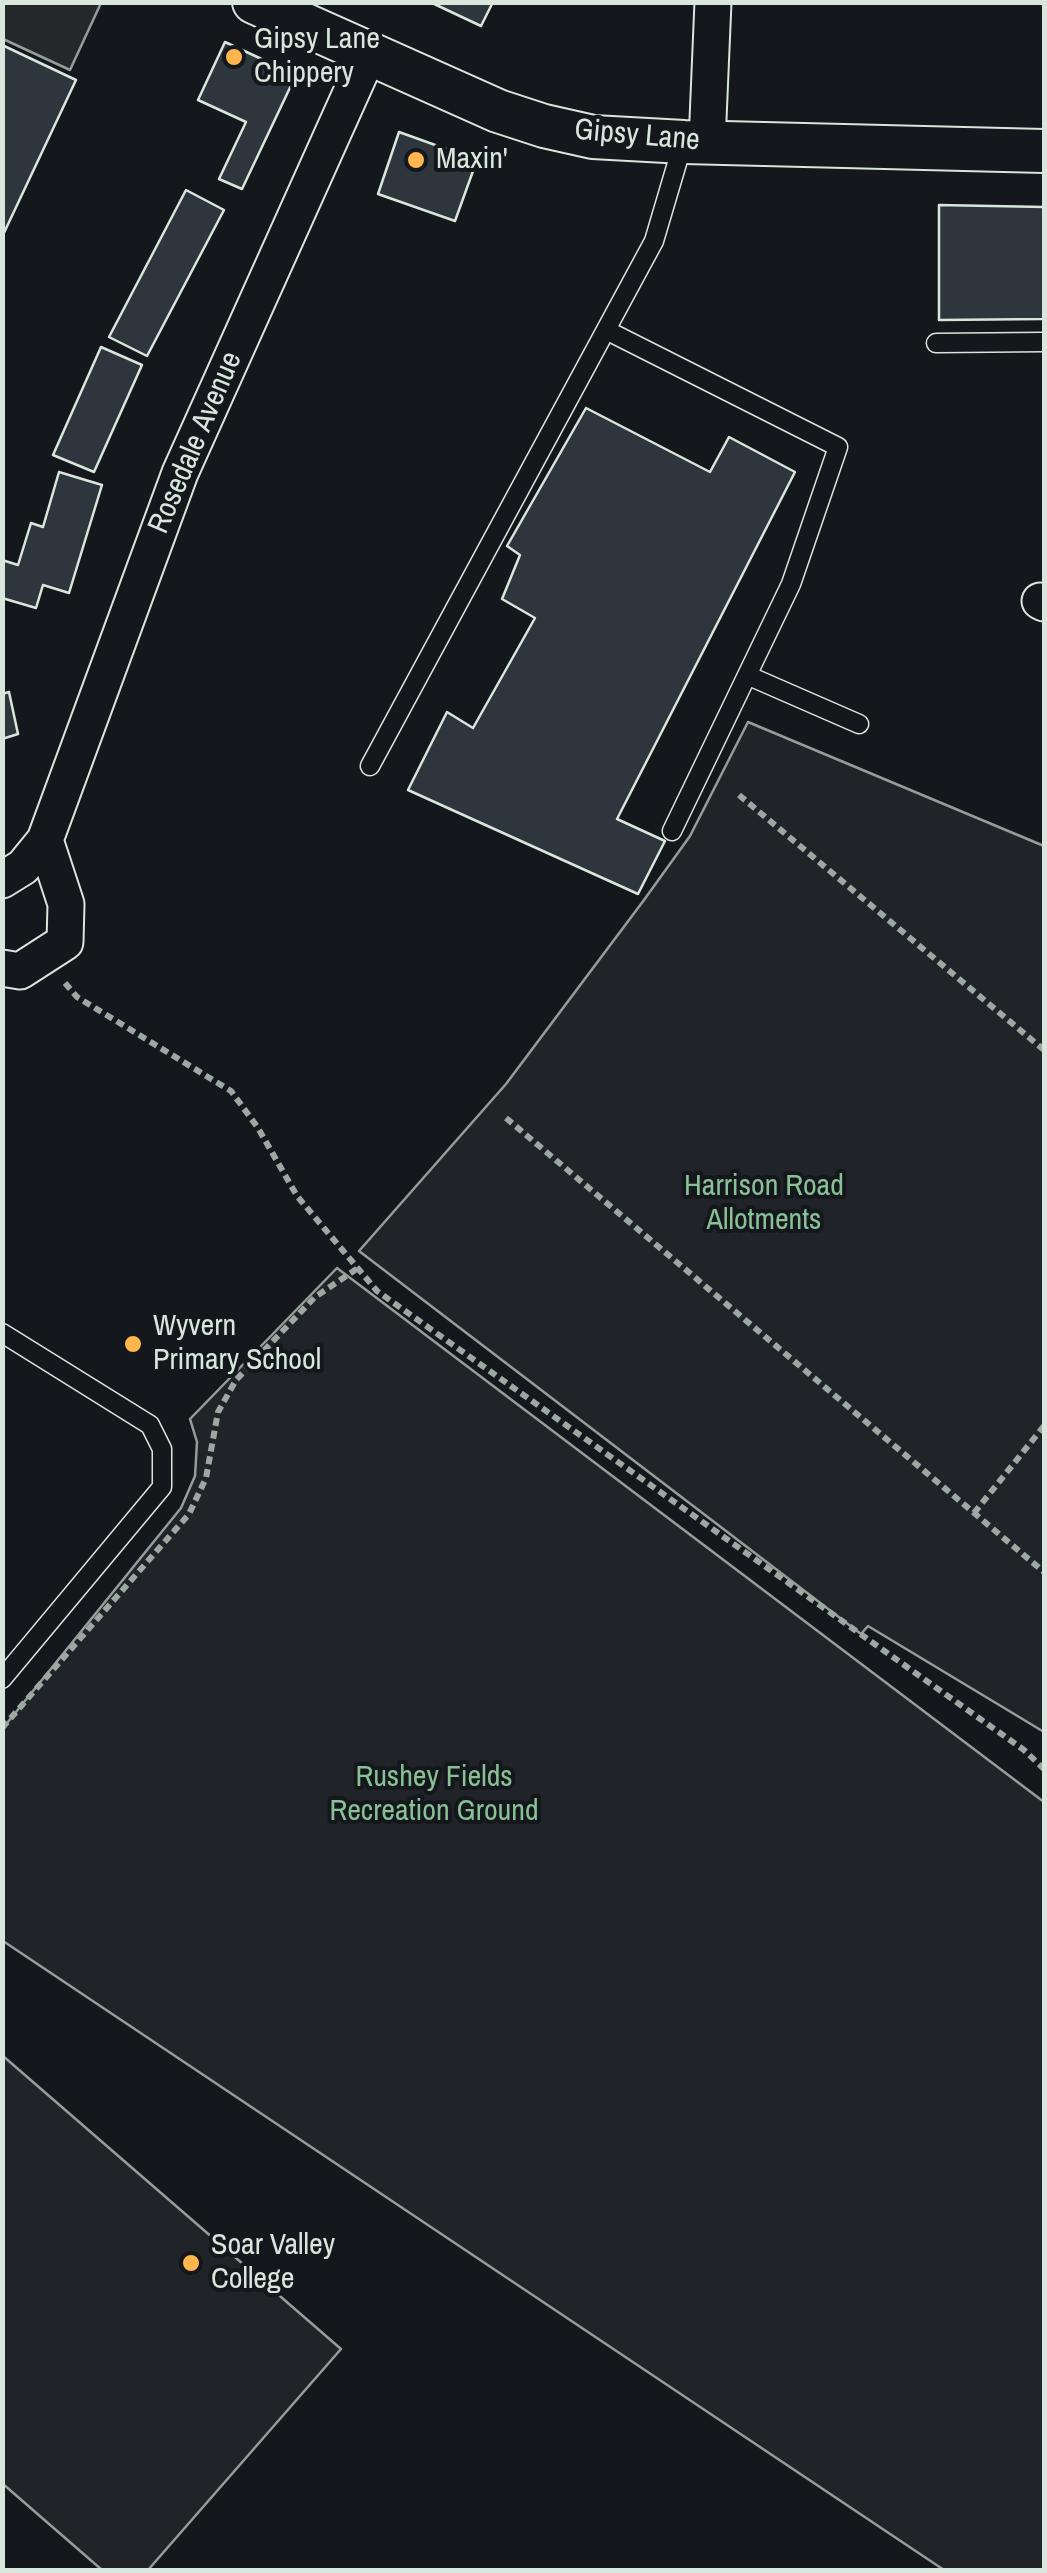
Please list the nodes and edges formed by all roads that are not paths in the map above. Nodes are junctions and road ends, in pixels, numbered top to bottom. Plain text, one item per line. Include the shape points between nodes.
1 (254, 2) edge
2 (713, 2) edge
3 (368, 54) junction
4 (695, 142) junction
5 (1044, 151) edge
6 (606, 330) junction
7 (1044, 342) edge
8 (936, 343) dead end
9 (749, 676) junction
10 (859, 724) dead end
11 (370, 766) dead end
12 (672, 831) dead end
13 (45, 840) junction
14 (2, 880) edge
15 (2, 968) edge
16 (2, 1333) edge
17 (2, 1679) edge

1 - 3 street, Gipsy Lane
2 - 4 street
3 - 4 street, Gipsy Lane via 544,126
3 - 13 street, Rosedale Avenue via 180,472
4 - 5 street, Gipsy Lane
4 - 6 lane via 654,241
6 - 9 lane via 838,447 791,584
6 - 11 lane
7 - 8 lane
9 - 10 lane
9 - 12 lane
13 - 14 street, Rosedale Avenue
13 - 15 street via 66,904 64,942 20,971
16 - 17 lane via 150,1425 162,1449 162,1487

